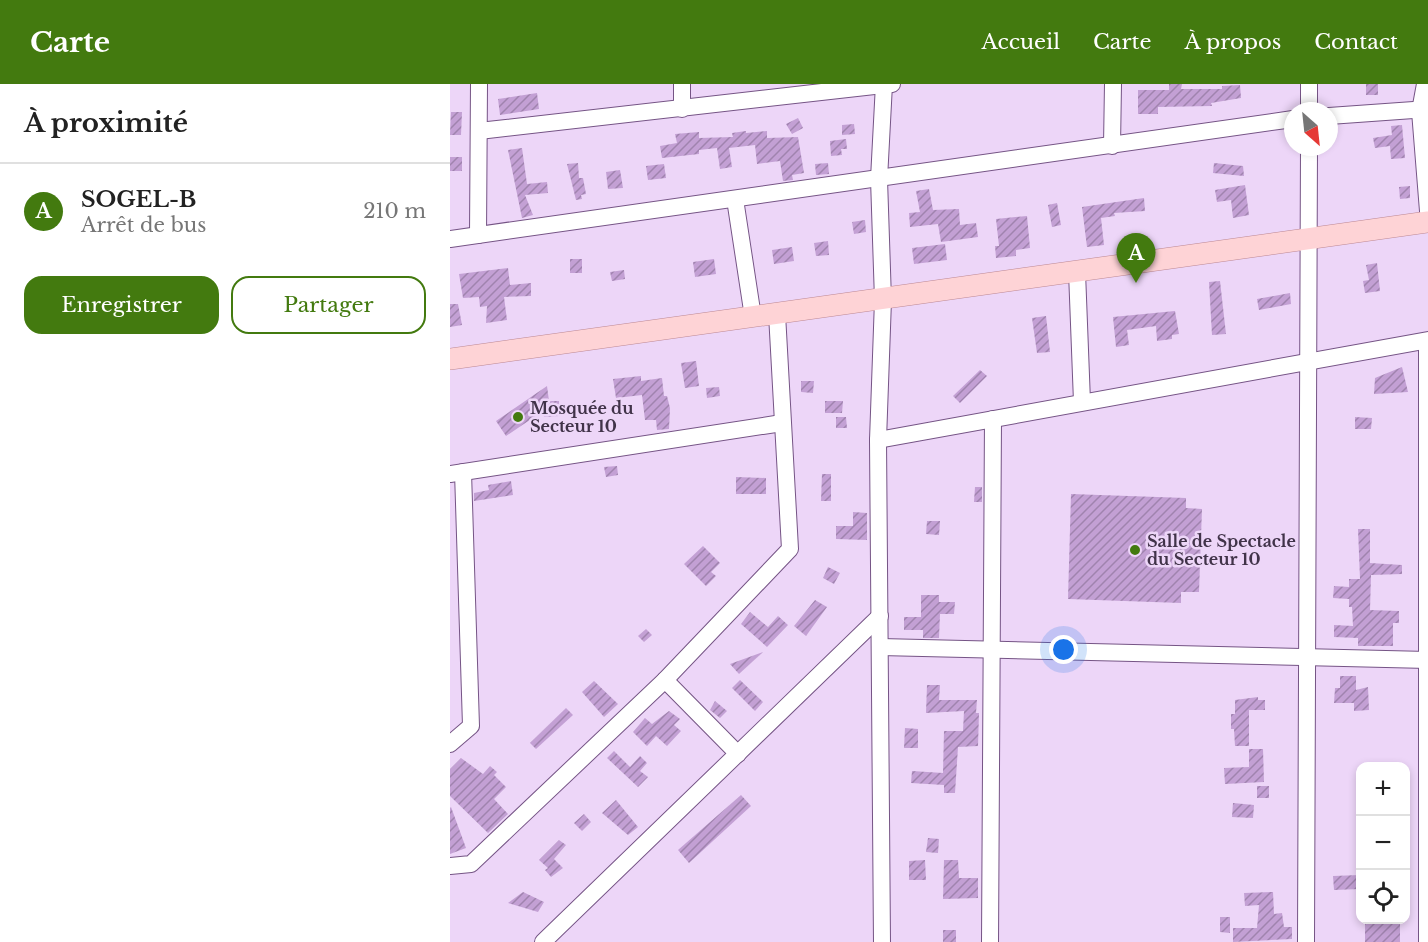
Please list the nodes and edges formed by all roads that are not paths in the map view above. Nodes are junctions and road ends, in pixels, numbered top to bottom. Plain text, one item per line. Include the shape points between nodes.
1 (479, 84) edge
2 (682, 84) edge
3 (1113, 84) edge
4 (1309, 84) edge
5 (1425, 84) edge
6 (887, 85) edge
7 (781, 91) edge
8 (1309, 102) edge
9 (682, 109) junction
10 (1424, 110) edge
11 (1338, 115) edge
12 (1284, 120) edge
13 (478, 130) junction
14 (1112, 146) junction
15 (1309, 156) edge
16 (879, 178) junction
17 (735, 199) junction
18 (1428, 211) edge
19 (1428, 222) edge
20 (478, 235) junction
21 (450, 239) edge
22 (1308, 240) junction
23 (1077, 272) junction
24 (883, 300) junction
25 (777, 314) junction
26 (753, 317) junction
27 (1427, 341) edge
28 (450, 359) edge
29 (1308, 360) junction
30 (1082, 402) junction
31 (993, 419) junction
32 (782, 423) junction
33 (878, 440) junction
34 (456, 473) edge
35 (1427, 561) edge
36 (880, 616) junction
37 (880, 647) junction
38 (991, 650) junction
39 (1307, 657) junction
40 (1427, 660) edge
41 (664, 680) junction
42 (450, 744) edge
43 (738, 754) junction
44 (450, 866) edge
45 (543, 942) edge
46 (882, 942) edge
47 (990, 942) edge
48 (1306, 942) edge
49 (1427, 942) edge

1 - 13 street
2 - 9 street
3 - 14 street
4 - 8 street
5 - 10 street
6 - 7 street
6 - 16 street
7 - 9 street
9 - 13 street
10 - 11 street
10 - 18 street
12 - 14 street
13 - 20 street
14 - 16 street
15 - 22 street
16 - 17 street
16 - 24 street
17 - 20 street
17 - 26 street
19 - 22 main road
20 - 21 street
22 - 23 main road
22 - 29 street
23 - 24 main road
23 - 30 street
24 - 25 main road
24 - 33 street
25 - 26 main road
25 - 32 street
26 - 28 main road
27 - 29 street
27 - 35 street
29 - 30 street
29 - 39 street
30 - 31 street
31 - 33 street
31 - 38 street
32 - 34 street
32 - 41 street via 790,549
33 - 36 street
34 - 42 street via 471,726
35 - 40 street
36 - 37 street
36 - 43 street
37 - 38 street
37 - 46 street
38 - 39 street
38 - 47 street
39 - 40 street
39 - 48 street
40 - 49 street
41 - 43 street
41 - 44 street via 471,864
43 - 45 street

